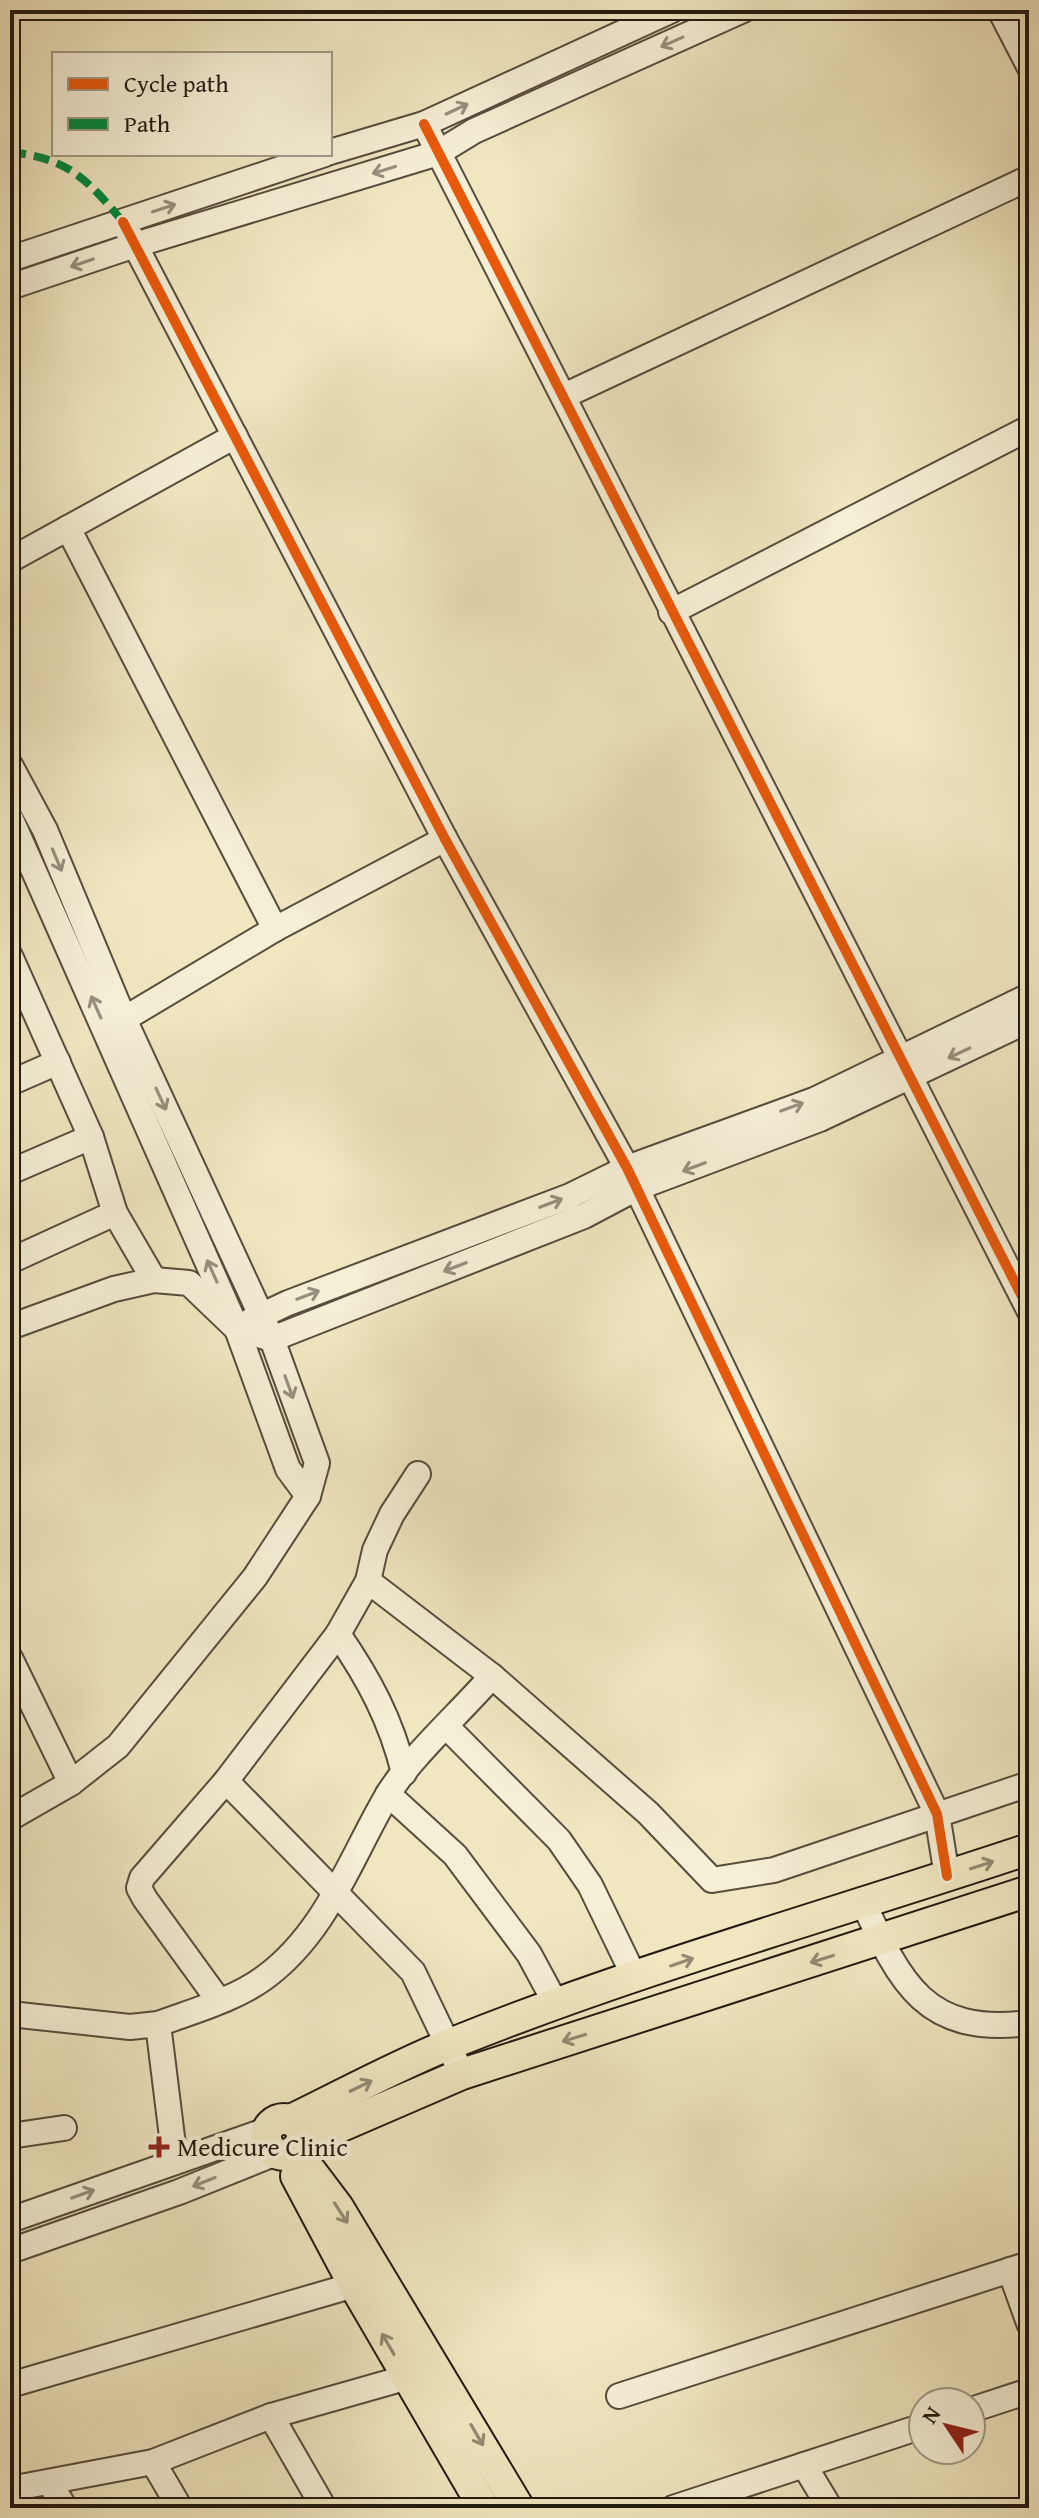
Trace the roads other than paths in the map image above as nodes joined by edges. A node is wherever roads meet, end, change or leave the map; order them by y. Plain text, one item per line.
1 (672, 10) edge
2 (743, 10) edge
3 (1000, 10) edge
4 (1029, 66) edge
5 (424, 124) junction
6 (332, 152) edge
7 (438, 153) junction
8 (319, 156) edge
9 (1029, 178) edge
10 (123, 222) junction
11 (135, 245) junction
12 (10, 259) edge
13 (10, 287) edge
14 (564, 396) junction
15 (1029, 428) edge
16 (235, 436) junction
17 (68, 528) junction
18 (10, 560) edge
19 (671, 612) junction
20 (10, 765) edge
21 (10, 817) edge
22 (26, 839) edge
23 (445, 839) junction
24 (275, 929) junction
25 (10, 956) edge
26 (1029, 996) edge
27 (124, 1019) junction
28 (1029, 1020) edge
29 (58, 1062) junction
30 (906, 1067) junction
31 (10, 1083) edge
32 (91, 1137) junction
33 (10, 1172) edge
34 (632, 1178) junction
35 (115, 1213) junction
36 (10, 1261) edge
37 (154, 1280) junction
38 (1029, 1310) edge
39 (261, 1315) junction
40 (10, 1327) edge
41 (237, 1329) junction
42 (272, 1339) junction
43 (418, 1474) dead end
44 (308, 1496) junction
45 (368, 1581) junction
46 (338, 1634) junction
47 (10, 1658) edge
48 (492, 1676) junction
49 (16, 1685) edge
50 (447, 1727) junction
51 (404, 1773) junction
52 (226, 1781) junction
53 (71, 1783) junction
54 (1029, 1784) edge
55 (388, 1794) junction
56 (937, 1814) junction
57 (10, 1818) edge
58 (1029, 1849) edge
59 (947, 1876) junction
60 (1029, 1891) edge
61 (336, 1896) junction
62 (862, 1900) junction
63 (881, 1941) junction
64 (635, 1978) junction
65 (219, 2001) junction
66 (556, 2004) junction
67 (10, 2014) edge
68 (1029, 2023) edge
69 (158, 2024) junction
70 (450, 2043) junction
71 (462, 2074) junction
72 (64, 2128) dead end
73 (10, 2136) edge
74 (286, 2142) junction
75 (175, 2161) junction
76 (10, 2220) edge
77 (10, 2251) edge
78 (1020, 2267) edge
79 (354, 2285) junction
80 (1029, 2323) edge
81 (408, 2377) junction
82 (10, 2385) edge
83 (1029, 2391) edge
84 (619, 2396) dead end
85 (987, 2405) edge
86 (271, 2416) junction
87 (907, 2431) edge
88 (153, 2462) junction
89 (804, 2465) junction
90 (49, 2482) junction
91 (10, 2489) edge
92 (675, 2507) edge
93 (65, 2508) edge
94 (180, 2508) edge
95 (324, 2508) edge
96 (484, 2508) edge
97 (519, 2508) edge
98 (830, 2508) edge

5 -> 1 street
2 -> 7 street
3 - 4 street
5 - 6 street
5 - 7 street
7 -> 11 street
7 - 14 street
10 -> 8 street
9 - 14 street
10 - 11 street
10 - 12 street
11 -> 13 street
11 - 16 street
14 - 19 street
15 - 19 street
16 - 17 street
16 - 23 street
17 - 18 street
17 - 24 street
19 - 30 street
20 - 22 street
21 - 22 street
22 -> 27 street
41 -> 22 street
23 - 24 street
23 - 34 street
24 - 27 street
25 - 29 street
26 - 30 street
27 -> 39 street
28 -> 30 street
29 - 31 street
29 - 32 street
30 - 34 street
30 - 38 street
32 - 33 street
32 - 35 street
39 -> 34 street
34 -> 42 street
34 - 56 street
35 - 36 street
35 - 37 street
37 - 40 street
37 - 41 street
39 - 41 street
39 - 42 street
41 - 42 street
41 - 44 street
42 -> 44 street
43 - 45 street
44 - 53 street
45 - 46 street
45 - 48 street
46 - 51 street
46 - 52 street
47 - 49 street
48 - 50 street
48 - 56 street
49 - 53 street
50 - 51 street
50 - 64 street
51 - 55 street
52 - 61 street
52 - 65 street
53 - 57 street
54 - 56 street
55 - 61 street
55 - 66 street
56 - 59 street
59 -> 58 main road
59 - 62 main road
60 - 63 main road
61 - 65 street
61 - 70 street
62 - 63 street
64 -> 62 main road
63 - 68 street
63 -> 71 main road
64 - 66 main road
65 - 69 street
66 - 70 main road
67 - 69 street
69 - 75 street
70 - 71 street
74 -> 70 main road
71 - 74 main road
72 - 73 street
74 - 75 street
74 -> 77 street
74 - 79 main road
74 -> 97 main road
76 -> 75 street
78 - 80 street
78 - 84 street
81 -> 79 main road
79 - 82 street
81 - 86 street
81 - 96 main road
83 - 85 street
86 - 88 street
86 - 95 street
87 - 89 street
88 - 90 street
88 - 94 street
89 - 92 street
89 - 98 street
90 - 91 street
90 - 93 street

